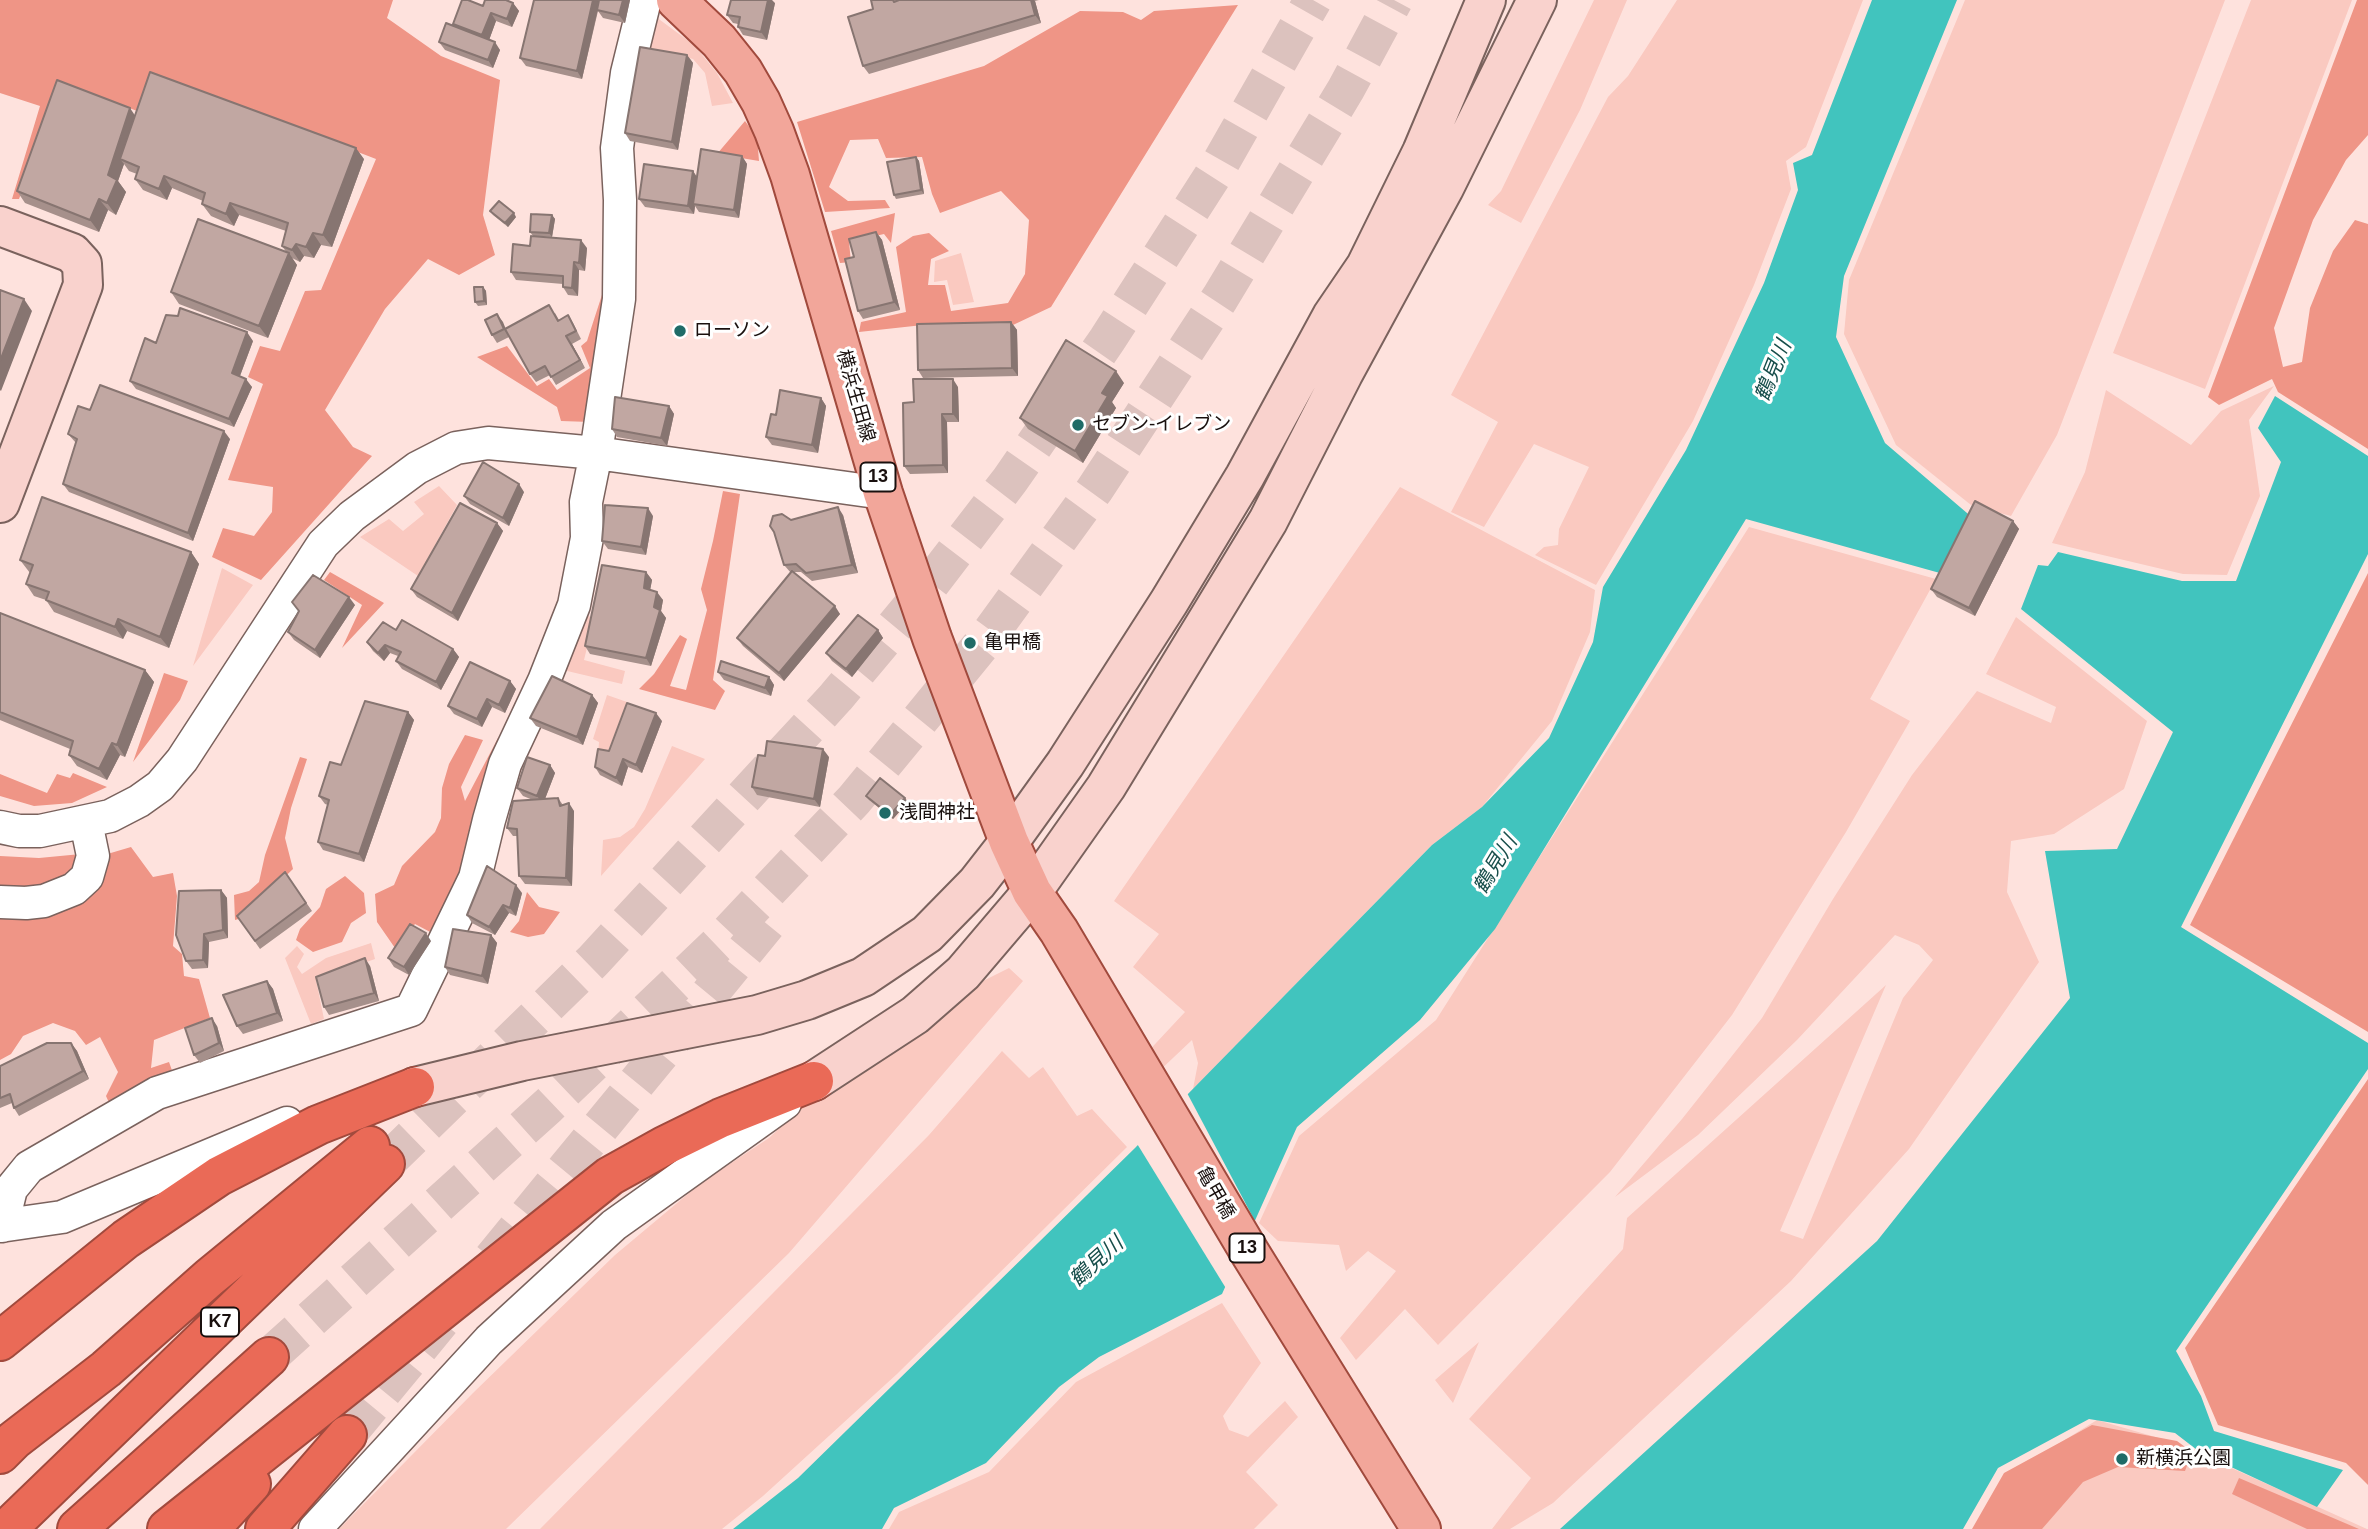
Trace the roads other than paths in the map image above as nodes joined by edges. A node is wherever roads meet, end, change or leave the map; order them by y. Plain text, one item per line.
1 (645, 0) edge
2 (676, 0) edge
3 (1460, 0) edge
4 (1486, 0) edge
5 (1507, 0) edge
6 (1537, 0) edge
7 (0, 226) edge
8 (1332, 316) junction
9 (1343, 374) junction
10 (596, 453) junction
11 (883, 493) junction
12 (0, 503) edge
13 (86, 822) junction
14 (0, 827) edge
15 (1009, 842) junction
16 (1032, 892) junction
17 (0, 902) edge
18 (1077, 963) joint
19 (814, 1081) junction
20 (415, 1087) junction
21 (1, 1226) edge
22 (127, 1239) junction
23 (0, 1341) edge
24 (269, 1357) tunnel mouth
25 (0, 1360) edge
26 (372, 1364) junction
27 (347, 1435) tunnel mouth
28 (0, 1454) edge
29 (7, 1529) edge
30 (77, 1529) edge
31 (167, 1529) edge
32 (210, 1529) edge
33 (265, 1529) edge
34 (316, 1529) edge
35 (1421, 1529) edge

1 - 10 street
2 - 11 main road, 横浜生田線 / 13
3 - 8 street
4 - 8 street
5 - 9 street
6 - 9 street
7 - 12 street
8 - 15 street
9 - 16 street
10 - 11 street
10 - 13 street
10 - 21 street
11 - 15 main road, 横浜生田線 / 13
13 - 14 street
13 - 17 street
15 - 16 main road, 横浜生田線 / 13
15 - 20 street
16 - 18 main road, 横浜生田線 / 13
16 - 19 street
18 - 35 main road, 亀甲橋 / 13
19 - 26 highway
19 - 34 street
20 - 21 street
20 - 22 highway
22 - 23 highway
22 - 25 highway
24 - 30 highway
26 - 31 highway
26 - 32 highway
27 - 33 highway
28 - 29 highway, K7

